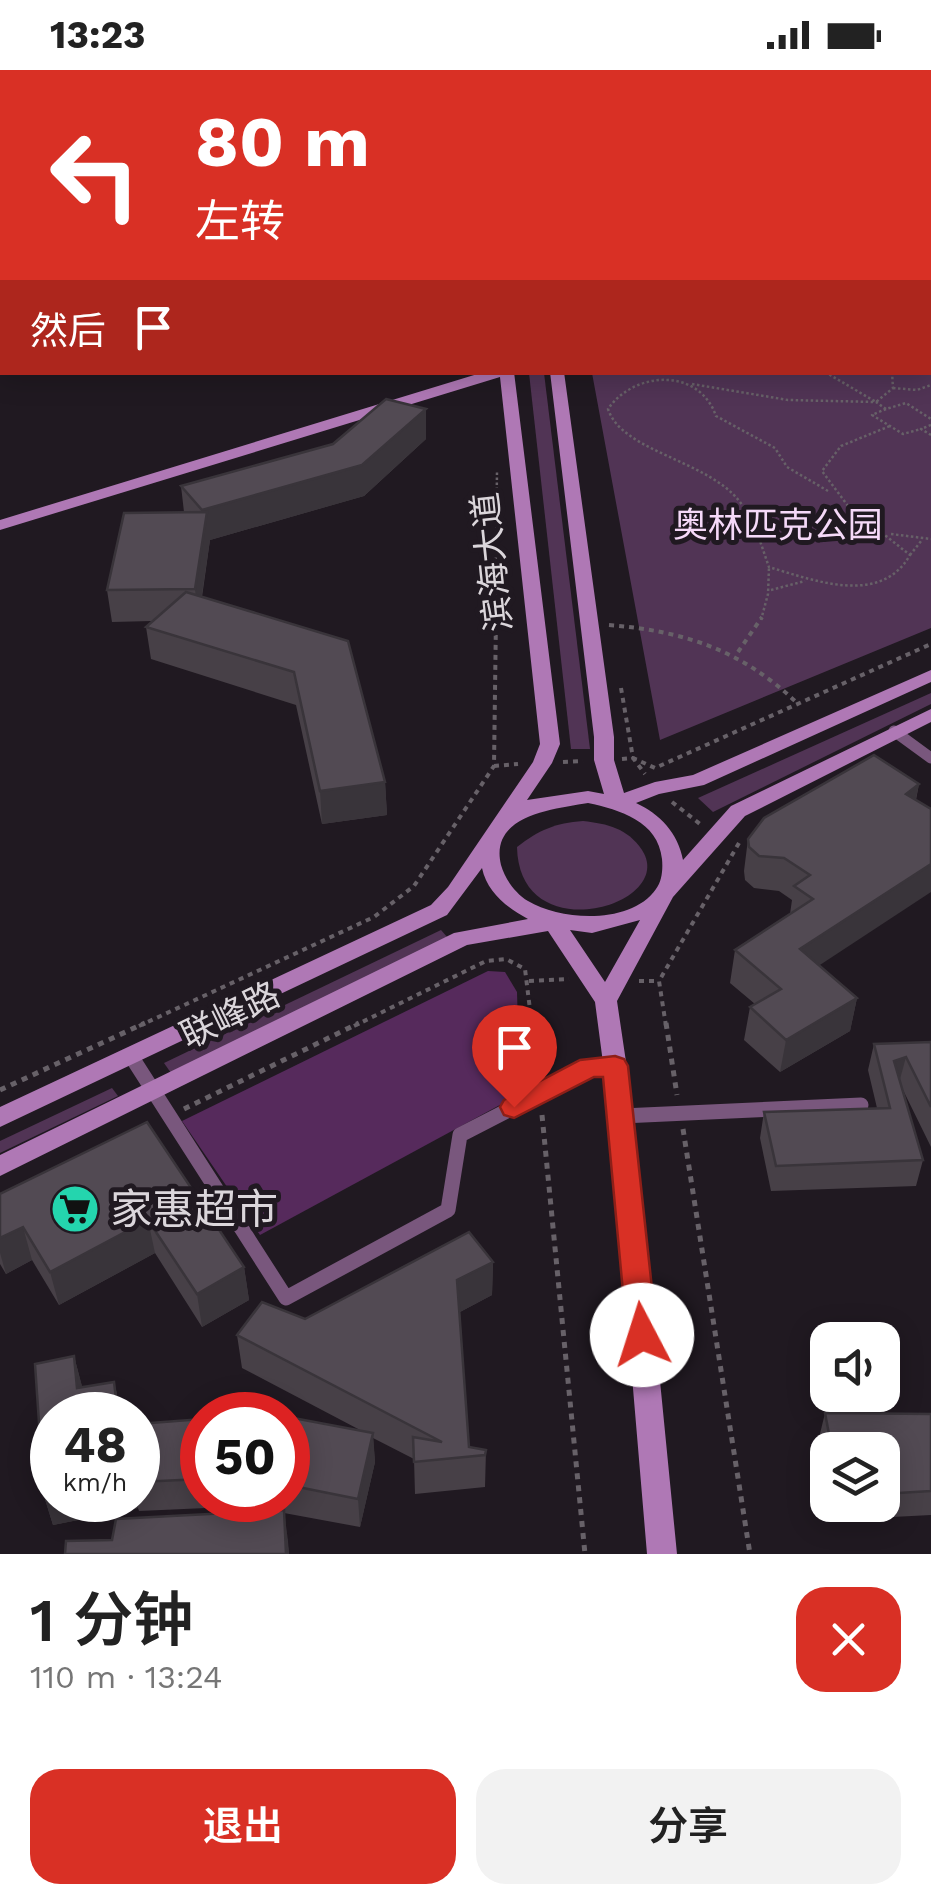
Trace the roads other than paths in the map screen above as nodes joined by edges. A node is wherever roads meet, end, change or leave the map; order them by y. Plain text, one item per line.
1 (494, 375) edge
2 (504, 375) edge
3 (556, 375) edge
4 (0, 524) edge
5 (931, 675) edge
6 (931, 715) edge
7 (894, 731) junction
8 (931, 758) edge
9 (617, 803) junction
10 (492, 836) junction
11 (666, 894) junction
12 (553, 922) junction
13 (606, 1002) junction
14 (132, 1056) junction
15 (615, 1066) junction
16 (153, 1092) junction
17 (861, 1106) edge
18 (622, 1116) junction
19 (0, 1118) edge
20 (0, 1166) edge
21 (662, 1554) edge

1 - 4 main road
2 - 10 main road, 滨海大道
3 - 9 main road
5 - 9 main road
6 - 7 main road
7 - 8 lane
7 - 11 main road
9 - 10 main road
9 - 11 main road
10 - 12 main road
10 - 14 main road, 联峰路
11 - 12 main road
11 - 13 main road
12 - 13 main road
12 - 16 main road, 联峰路
13 - 15 main road
14 - 16 lane
14 - 19 main road, 联峰路
15 - 16 lane
15 - 18 main road
16 - 20 main road, 联峰路
17 - 18 lane
18 - 21 main road

